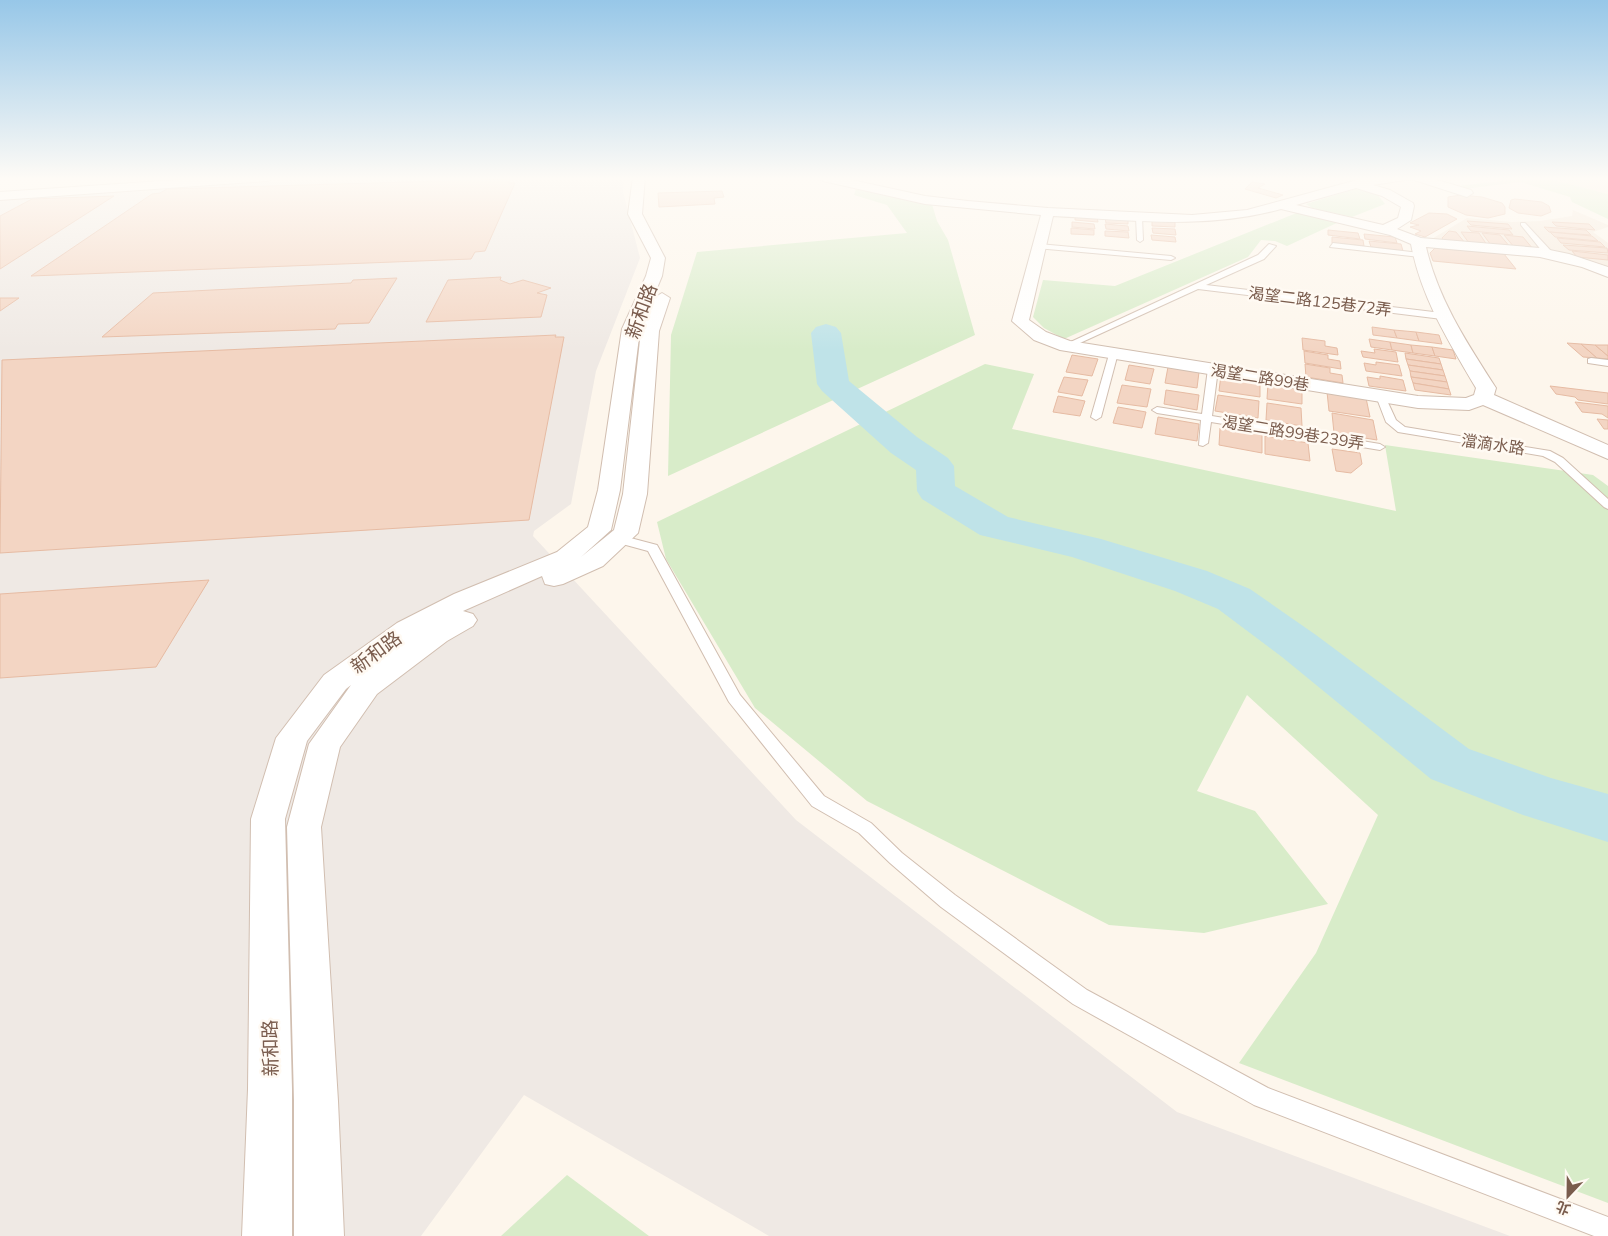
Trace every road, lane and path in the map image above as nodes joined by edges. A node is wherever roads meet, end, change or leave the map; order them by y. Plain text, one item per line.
1 (645, 235) edge
2 (661, 235) edge
3 (1042, 235) edge
4 (1140, 235) edge
5 (1403, 235) edge
6 (1532, 235) edge
7 (1140, 240) dead end
8 (1333, 244) dead end
9 (1039, 246) junction
10 (1272, 246) dead end
11 (1419, 248) junction
12 (1549, 254) junction
13 (1171, 258) dead end
14 (1608, 272) edge
15 (1197, 286) junction
16 (1442, 316) junction
17 (1066, 346) junction
18 (1113, 354) junction
19 (1592, 362) dead end
20 (1608, 362) edge
21 (1213, 369) junction
22 (1381, 396) junction
23 (1483, 398) junction
24 (1157, 410) dead end
25 (1096, 416) dead end
26 (1206, 418) junction
27 (1203, 443) dead end
28 (1380, 447) dead end
29 (1608, 453) edge
30 (1608, 504) edge
31 (619, 539) junction
32 (1608, 1229) edge
33 (267, 1236) edge
34 (319, 1236) edge

1 - 33 street, 新和路
2 - 31 street, 新和路
3 - 9 street, 渴望二路99巷
4 - 7 lane
5 - 11 street
6 - 12 lane
8 - 11 lane
9 - 13 lane
9 - 17 street, 渴望二路99巷
10 - 15 lane
11 - 12 street
11 - 16 street
12 - 14 street
15 - 16 lane, 渴望二路125巷72弄
15 - 17 lane
16 - 23 street
17 - 18 street, 渴望二路99巷
18 - 21 street, 渴望二路99巷
18 - 25 lane
19 - 20 lane
21 - 22 street, 渴望二路99巷
21 - 26 lane, 渴望二路99巷239弄
22 - 23 street, 渴望二路99巷
22 - 30 lane, 澢滴水路
23 - 29 street
24 - 26 lane, 渴望二路99巷239弄
26 - 27 lane, 渴望二路99巷239弄
26 - 28 lane, 渴望二路99巷239弄
31 - 32 lane
31 - 34 street, 新和路

